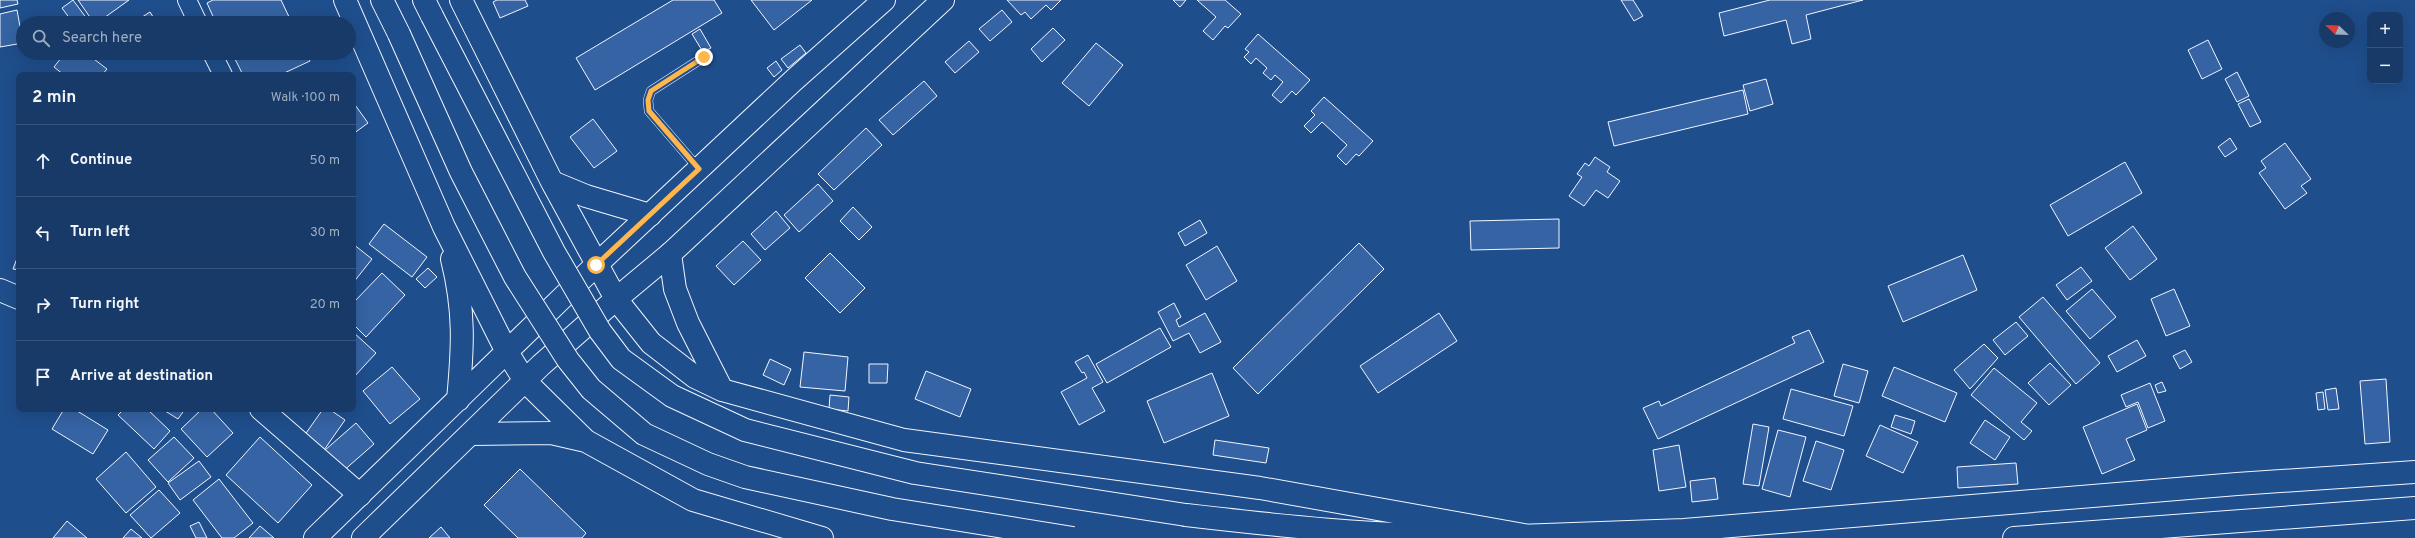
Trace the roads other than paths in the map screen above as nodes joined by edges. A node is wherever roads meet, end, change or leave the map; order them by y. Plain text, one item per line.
1 (187, 0) edge
2 (345, 0) edge
3 (382, 0) edge
4 (461, 0) edge
5 (884, 0) edge
6 (943, 0) edge
7 (428, 8) edge
8 (195, 16) edge
9 (352, 16) edge
10 (356, 25) edge
11 (704, 57) dead end
12 (216, 60) edge
13 (222, 72) edge
14 (699, 169) junction
15 (552, 182) junction
16 (650, 215) junction
17 (444, 227) junction
18 (670, 254) junction
19 (596, 265) junction
20 (0, 290) edge
21 (16, 297) edge
22 (616, 299) junction
23 (507, 352) junction
24 (525, 381) junction
25 (722, 390) junction
26 (458, 400) junction
27 (264, 412) edge
28 (472, 434) junction
29 (586, 442) junction
30 (2415, 472) edge
31 (360, 495) junction
32 (2415, 508) edge
33 (1529, 536) junction
34 (315, 538) edge
35 (363, 538) edge
36 (822, 538) edge
37 (1073, 538) edge
38 (2014, 538) edge

1 - 8 street
2 - 9 main road
3 - 37 main road, bridge
4 - 15 main road
5 - 14 main road
6 - 18 main road
7 - 33 main road, bridge
10 - 17 main road
11 - 14 lane
12 - 13 street
14 - 16 main road
15 - 16 main road
15 - 19 main road
16 - 19 main road
17 - 23 main road
17 - 26 main road
18 - 22 main road
18 - 25 main road
19 - 22 main road
19 - 23 main road
20 - 21 main road
22 - 24 main road
22 - 25 main road
23 - 24 main road
23 - 26 main road
24 - 28 main road
24 - 29 main road
25 - 33 main road
26 - 31 main road
27 - 31 main road
28 - 29 main road
28 - 35 main road
29 - 36 main road
30 - 33 main road
31 - 34 main road
32 - 38 main road

